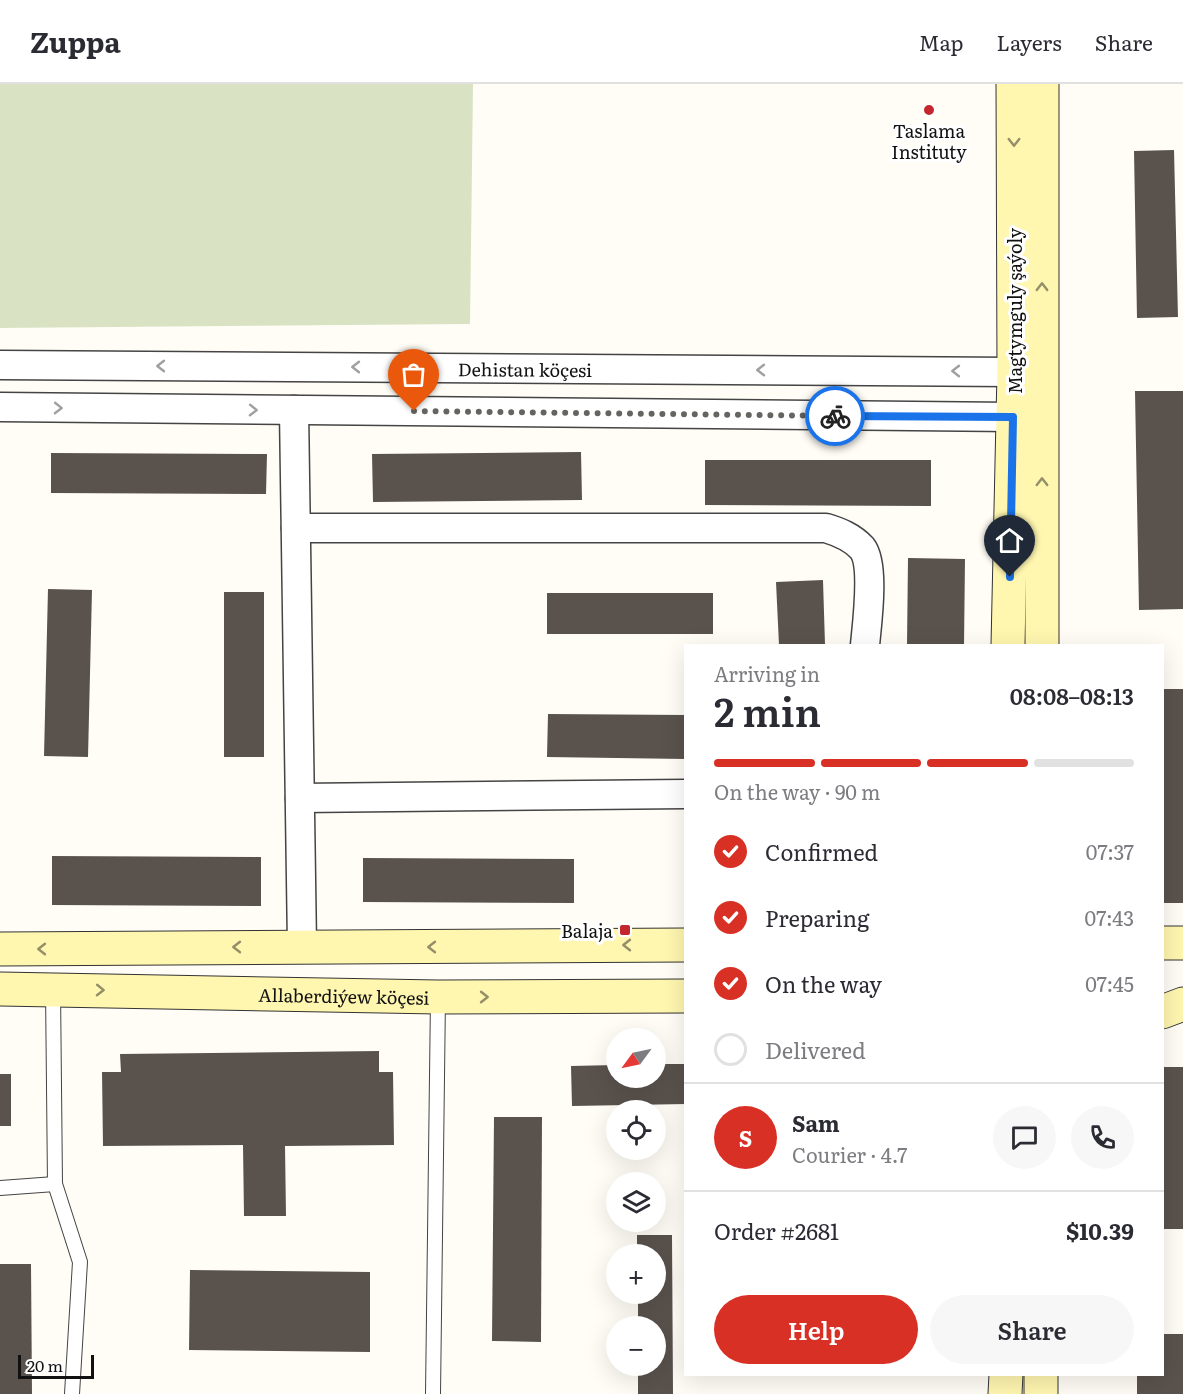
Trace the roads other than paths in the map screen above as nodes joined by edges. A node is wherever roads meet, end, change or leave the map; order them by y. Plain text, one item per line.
1 (1013, 84) edge
2 (1042, 84) edge
3 (0, 365) edge
4 (1014, 372) junction
5 (0, 407) edge
6 (294, 410) junction
7 (1013, 417) junction
8 (296, 528) junction
9 (865, 644) edge
10 (1008, 644) edge
11 (1042, 644) edge
12 (684, 794) edge
13 (300, 798) junction
14 (1164, 943) edge
15 (1183, 943) edge
16 (684, 945) edge
17 (302, 946) junction
18 (0, 949) edge
19 (53, 988) junction
20 (0, 989) edge
21 (1164, 994) edge
22 (1183, 994) edge
23 (684, 996) edge
24 (438, 997) junction
25 (1183, 1004) edge
26 (1164, 1011) edge
27 (55, 1184) junction
28 (0, 1188) edge
29 (1006, 1376) edge
30 (1041, 1376) edge
31 (72, 1394) edge
32 (433, 1394) edge
33 (1005, 1394) edge
34 (1041, 1394) edge

1 -> 4 street, Magtymguly şaýoly
11 -> 2 street, Magtymguly şaýoly
4 -> 3 street, Dehistan köçesi
4 - 7 street, Magtymguly şaýoly
5 -> 6 street
6 - 7 street
6 - 8 street
7 - 10 street, Magtymguly şaýoly
8 - 9 street
8 - 13 street
12 - 13 street
13 - 17 street
14 - 15 street
16 -> 17 street
17 -> 18 street
19 - 20 street, Allaberdiýew köçesi
19 -> 24 street, Allaberdiýew köçesi
19 - 27 lane
21 - 22 street
24 -> 23 street, Allaberdiýew köçesi
24 - 32 lane
25 - 26 street
27 - 28 lane
27 - 31 lane
29 - 33 street
30 - 34 street

